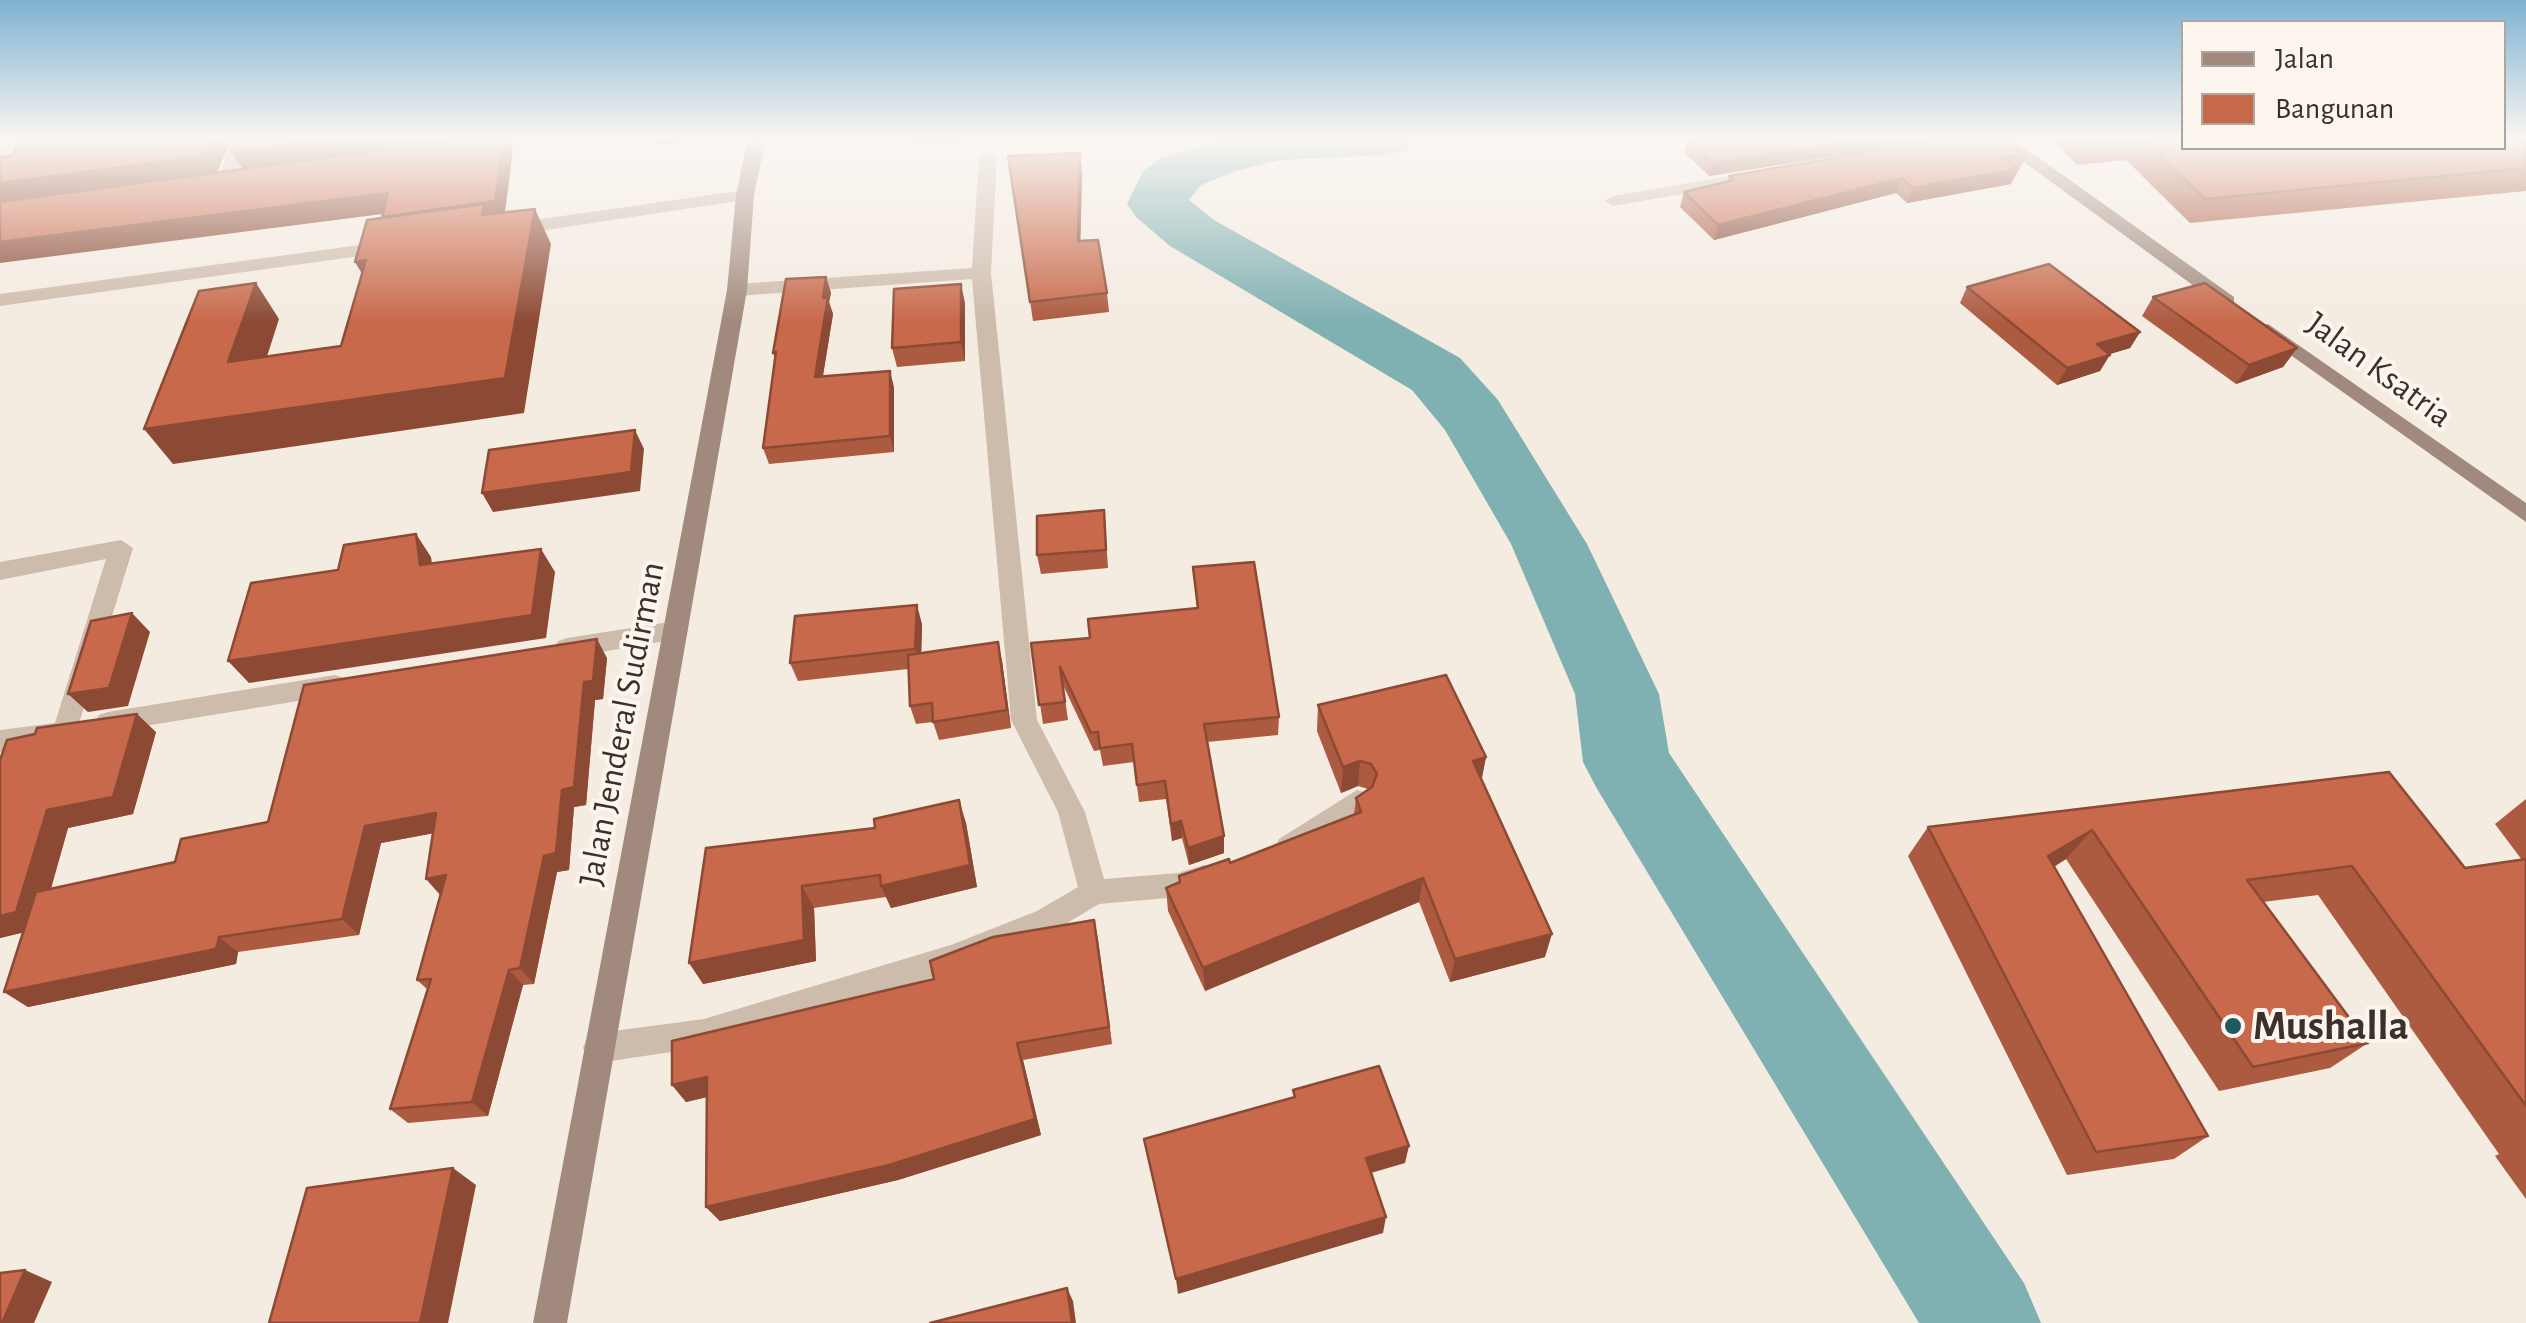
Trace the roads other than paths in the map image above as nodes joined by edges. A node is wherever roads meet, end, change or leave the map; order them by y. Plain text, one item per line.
1 (712, 200) edge
2 (745, 200) edge
3 (985, 200) edge
4 (1625, 200) edge
5 (2086, 200) edge
6 (1612, 202) dead end
7 (498, 231) edge
8 (403, 245) edge
9 (981, 273) junction
10 (738, 290) junction
11 (0, 300) edge
12 (2526, 514) edge
13 (0, 571) edge
14 (676, 630) junction
15 (540, 652) edge
16 (368, 680) edge
17 (66, 728) junction
18 (0, 741) edge
19 (1357, 801) edge
20 (1258, 858) edge
21 (1224, 870) edge
22 (1094, 892) junction
23 (598, 1048) junction
24 (550, 1323) edge

1 - 7 street
2 - 10 street, Jalan Jenderal Sudirman
3 - 9 street
4 - 6 street
5 - 12 street, Jalan Ksatria
8 - 11 street
9 - 10 street
9 - 22 street
10 - 14 street, Jalan Jenderal Sudirman
13 - 17 street
14 - 15 street
14 - 23 street, Jalan Jenderal Sudirman
16 - 17 street
17 - 18 street
19 - 20 street
21 - 22 street
22 - 23 street
23 - 24 street, Jalan Jenderal Sudirman

